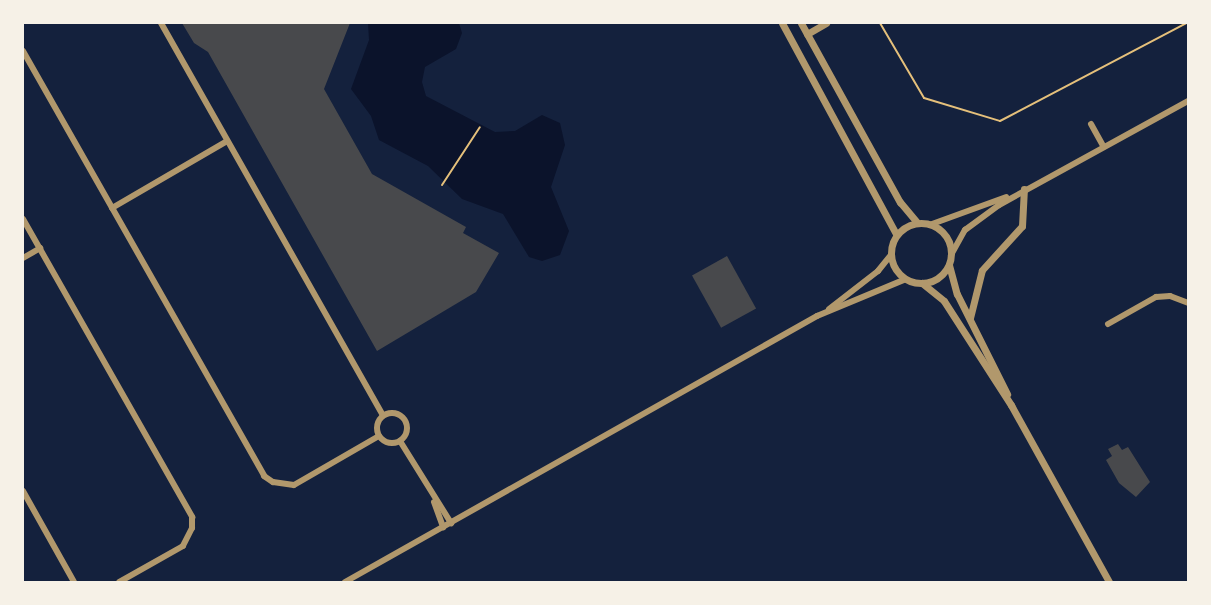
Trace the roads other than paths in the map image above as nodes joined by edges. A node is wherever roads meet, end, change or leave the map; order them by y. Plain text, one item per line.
1 (161, 23) edge
2 (782, 23) edge
3 (800, 23) edge
4 (826, 23) edge
5 (807, 34) junction
6 (23, 51) edge
7 (1188, 101) edge
8 (1091, 124) dead end
9 (227, 141) junction
10 (1104, 147) junction
11 (1024, 190) junction
12 (112, 208) junction
13 (23, 219) edge
14 (917, 222) junction
15 (932, 224) junction
16 (896, 234) junction
17 (40, 248) junction
18 (951, 255) junction
19 (890, 256) junction
20 (23, 258) edge
21 (949, 264) junction
22 (906, 279) junction
23 (922, 283) junction
24 (1188, 303) edge
25 (825, 312) junction
26 (970, 319) junction
27 (1108, 324) dead end
28 (1011, 405) junction
29 (383, 415) junction
30 (379, 436) junction
31 (400, 442) junction
32 (23, 491) edge
33 (433, 500) junction
34 (451, 523) junction
35 (443, 527) junction
36 (75, 582) edge
37 (119, 582) edge
38 (345, 582) edge
39 (1109, 582) edge

1 - 9 street
2 - 16 street
3 - 5 street
4 - 5 street
5 - 14 street
6 - 12 street
7 - 10 street
8 - 10 street
9 - 12 street
9 - 29 street
10 - 11 street
11 - 15 street
11 - 18 street
11 - 26 street
12 - 30 street
13 - 17 street
14 - 15 street
14 - 16 street
15 - 18 street
16 - 19 street
17 - 20 street
17 - 37 street
18 - 21 street
19 - 22 street
19 - 25 street
21 - 23 street
21 - 26 street
22 - 23 street
22 - 25 street
23 - 28 street
24 - 27 street
25 - 34 street
26 - 28 street
28 - 39 street
29 - 30 street
29 - 31 street
30 - 31 street
31 - 33 street
32 - 36 street
33 - 34 street
33 - 35 street
34 - 35 street
35 - 38 street

